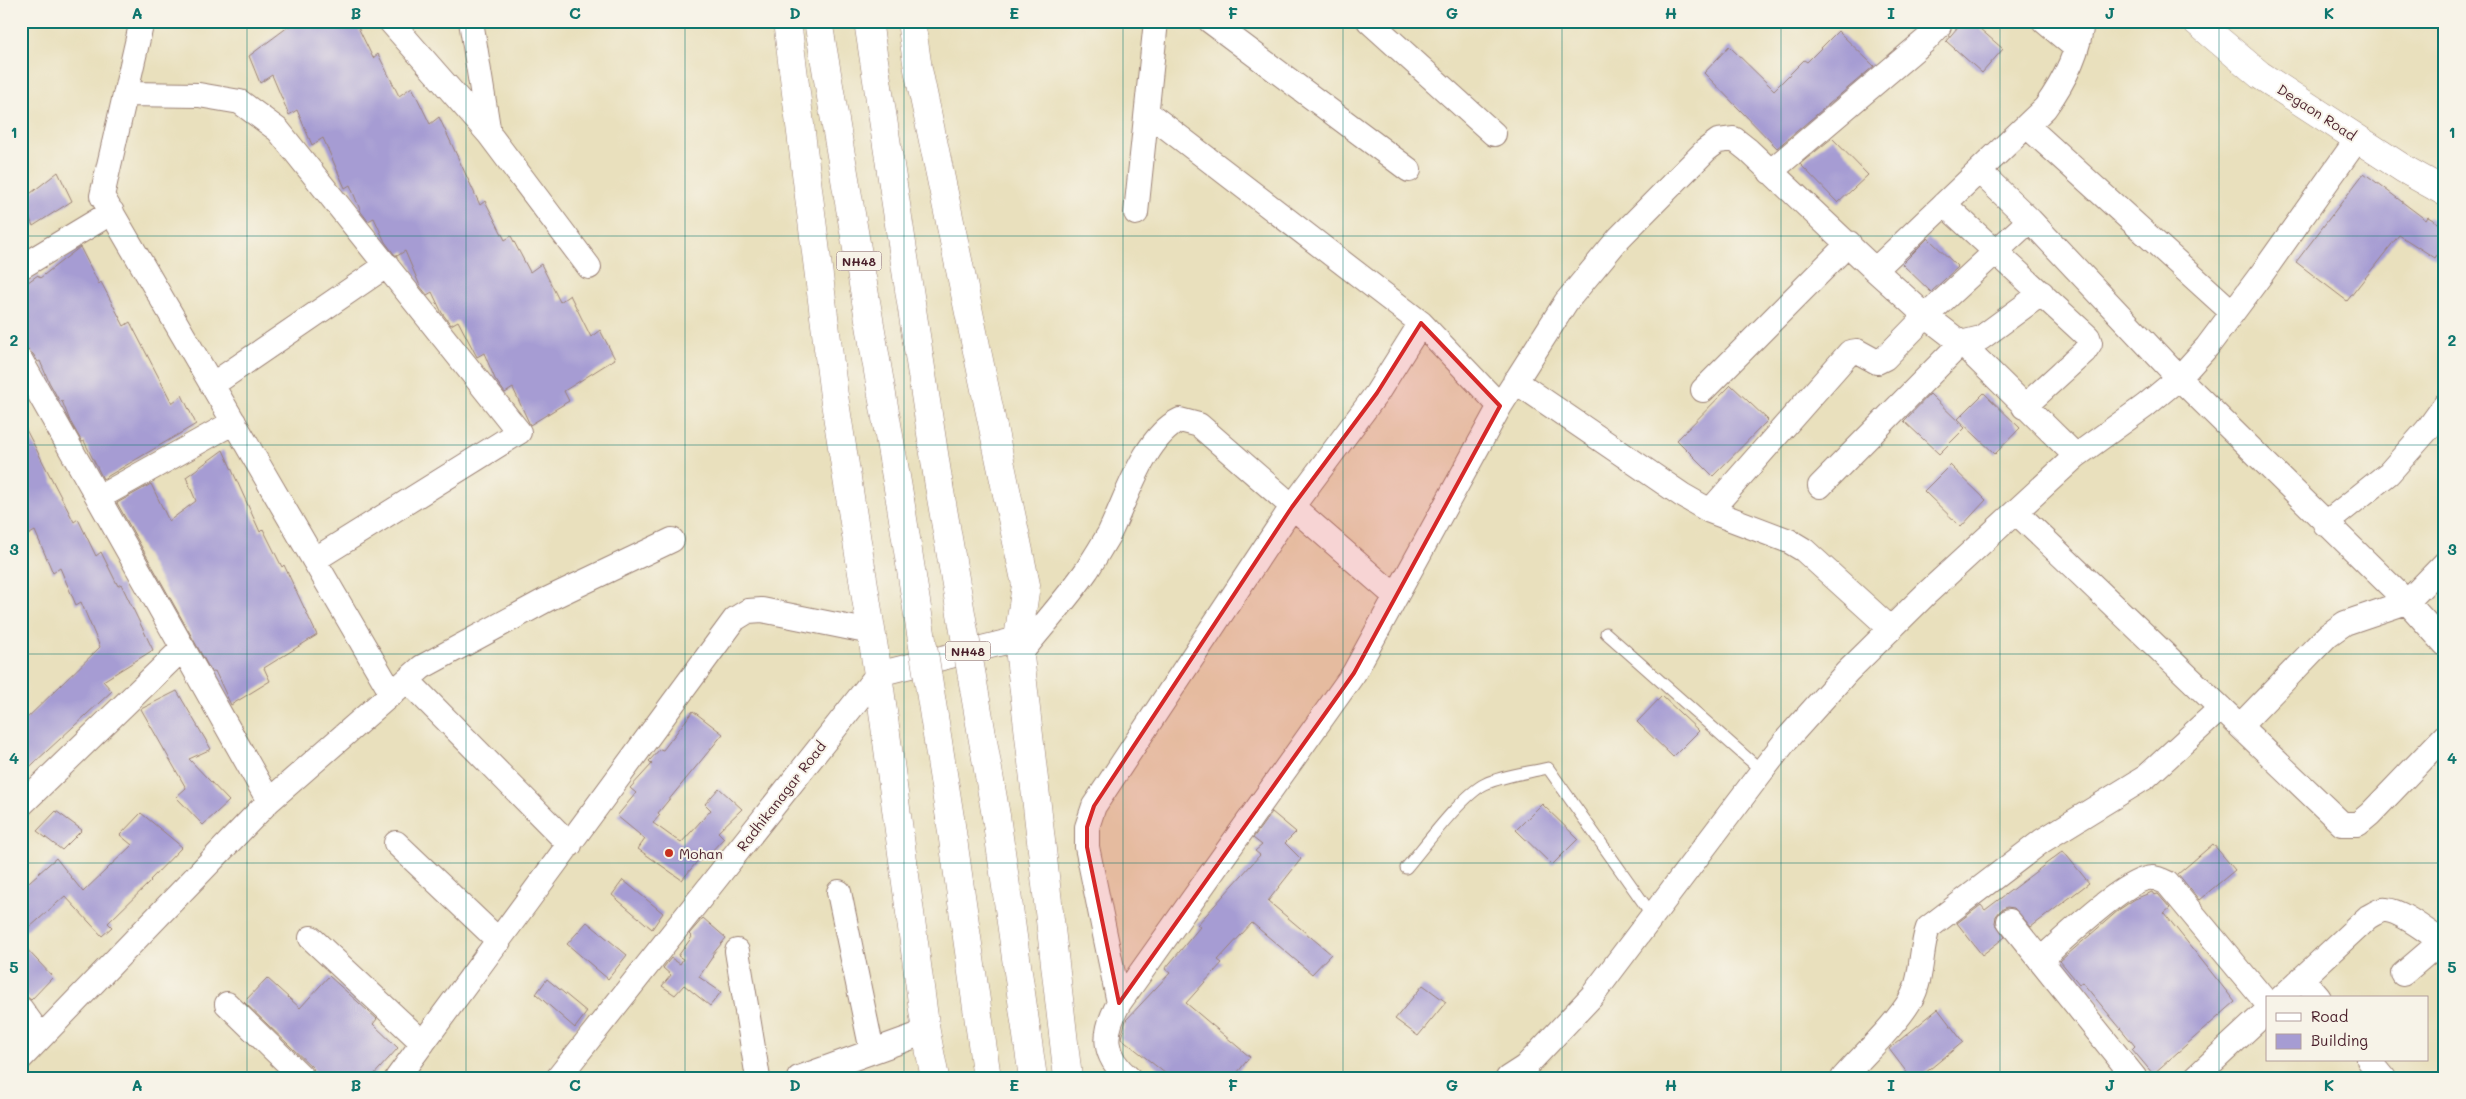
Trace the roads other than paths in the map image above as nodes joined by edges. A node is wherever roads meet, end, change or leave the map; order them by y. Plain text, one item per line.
1 (142, 21) edge
2 (390, 21) edge
3 (471, 21) edge
4 (787, 21) edge
5 (818, 21) edge
6 (868, 21) edge
7 (911, 21) edge
8 (1156, 21) edge
9 (1210, 21) edge
10 (1369, 21) edge
11 (1940, 21) edge
12 (2044, 21) edge
13 (2082, 21) edge
14 (2196, 21) edge
15 (2076, 48) junction
16 (127, 94) junction
17 (1148, 113) junction
18 (2027, 126) junction
19 (489, 134) junction
20 (1494, 134) dead end
21 (2358, 138) junction
22 (1409, 170) dead end
23 (1979, 171) junction
24 (1770, 172) junction
25 (2445, 192) edge
26 (1944, 204) junction
27 (112, 212) junction
28 (1136, 213) dead end
29 (2030, 220) junction
30 (1849, 243) junction
31 (1996, 251) junction
32 (387, 265) junction
33 (21, 267) edge
34 (590, 267) dead end
35 (1875, 270) junction
36 (2042, 293) junction
37 (2232, 312) junction
38 (1926, 316) junction
39 (1422, 323) junction
40 (1962, 344) junction
41 (21, 361) edge
42 (2179, 378) junction
43 (1515, 381) junction
44 (212, 385) junction
45 (1703, 390) dead end
46 (2445, 405) edge
47 (1500, 406) junction
48 (2024, 407) junction
49 (234, 422) junction
50 (2076, 456) junction
51 (1820, 486) dead end
52 (98, 498) junction
53 (1292, 506) junction
54 (1710, 511) junction
55 (2016, 512) junction
56 (2325, 524) junction
57 (672, 540) dead end
58 (314, 560) junction
59 (2445, 564) edge
60 (1395, 596) junction
61 (2407, 602) junction
62 (1891, 629) junction
63 (871, 632) junction
64 (1606, 634) dead end
65 (2445, 644) edge
66 (1019, 646) junction
67 (183, 648) junction
68 (878, 674) junction
69 (400, 687) junction
70 (2221, 708) junction
71 (2240, 726) junction
72 (2445, 736) edge
73 (1762, 770) junction
74 (269, 801) junction
75 (21, 805) edge
76 (396, 843) dead end
77 (570, 844) junction
78 (1406, 868) dead end
79 (839, 892) dead end
80 (1652, 916) junction
81 (2009, 922) dead end
82 (311, 938) dead end
83 (2443, 939) edge
84 (498, 941) junction
85 (737, 951) dead end
86 (2040, 960) junction
87 (2404, 974) dead end
88 (2302, 978) junction
89 (2283, 996) edge
90 (2317, 996) edge
91 (2266, 1002) edge
92 (1119, 1003) junction
93 (227, 1004) dead end
94 (21, 1009) edge
95 (2266, 1011) edge
96 (926, 1032) junction
97 (41, 1037) junction
98 (423, 1043) junction
99 (872, 1051) junction
100 (21, 1058) edge
101 (2372, 1062) edge
102 (303, 1078) edge
103 (397, 1078) edge
104 (558, 1078) edge
105 (758, 1078) edge
106 (799, 1078) edge
107 (935, 1078) edge
108 (987, 1078) edge
109 (1033, 1078) edge
110 (1068, 1078) edge
111 (1129, 1078) edge
112 (1508, 1078) edge
113 (1844, 1078) edge
114 (2135, 1078) edge
115 (2195, 1078) edge
116 (2384, 1078) edge

1 - 16 street
2 - 19 street
3 - 19 street
4 - 63 main road
5 - 108 main road, NH48, bridge
6 - 109 main road, NH48, bridge
7 - 66 main road
8 - 17 street
9 - 22 street
10 - 20 street
11 - 24 street
12 - 15 street
13 - 15 street
14 - 21 main road, Degaon Road
15 - 18 street
16 - 27 street
16 - 32 street
17 - 28 street
17 - 39 street
18 - 23 street
18 - 37 street
19 - 34 street
21 - 25 main road, Degaon Road
21 - 37 street
23 - 26 street
23 - 29 street
24 - 30 street
24 - 43 street
26 - 31 street
26 - 35 street
27 - 33 street
27 - 44 street
29 - 31 street
29 - 42 street
30 - 35 street
30 - 45 street
31 - 36 street
31 - 38 street
32 - 44 street
32 - 58 street
35 - 38 street
36 - 40 street
36 - 48 street
37 - 42 street
38 - 40 street
38 - 54 street
39 - 47 street
39 - 53 street
40 - 48 street
40 - 51 street
41 - 52 street
42 - 50 street
42 - 56 street
43 - 47 street
43 - 54 street
44 - 49 street
46 - 56 street
47 - 60 street
48 - 50 street
49 - 52 street
49 - 58 street
50 - 55 street
52 - 67 street
53 - 60 street
53 - 66 street
53 - 92 street
54 - 62 street
55 - 62 street
55 - 70 street
56 - 61 street
57 - 69 street
58 - 69 street
59 - 61 street
60 - 92 street
61 - 65 street
61 - 71 street
62 - 73 street
63 - 68 main road
63 - 77 street
64 - 73 lane
66 - 68 street
66 - 110 main road
67 - 74 street
67 - 75 street
68 - 96 main road
68 - 104 street, Radhikanagar Road
69 - 74 street
69 - 77 street
70 - 71 street
70 - 113 street
71 - 72 street
73 - 80 street
74 - 97 street
76 - 84 street
77 - 84 street
78 - 80 lane
79 - 99 street
80 - 112 street
81 - 86 street
82 - 98 street
83 - 87 street
83 - 88 street
84 - 98 street
85 - 105 street
86 - 91 street
86 - 114 street
88 - 89 street
88 - 90 street
92 - 111 street
93 - 102 street
94 - 97 street
95 - 115 street
96 - 99 street
96 - 107 main road
97 - 100 street
98 - 103 street
99 - 106 street
101 - 116 street

